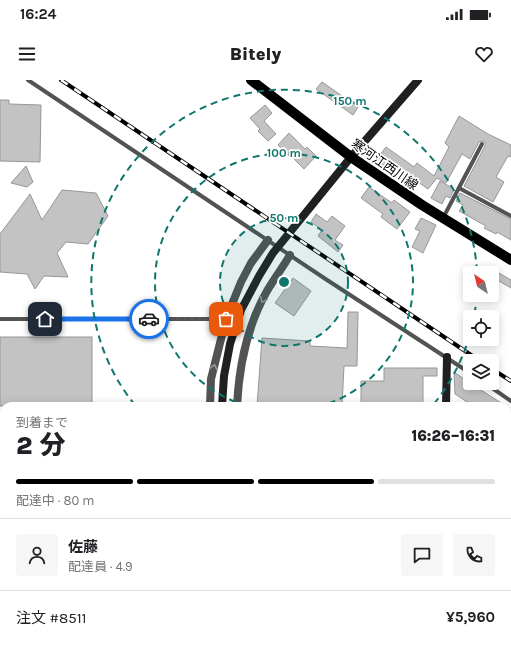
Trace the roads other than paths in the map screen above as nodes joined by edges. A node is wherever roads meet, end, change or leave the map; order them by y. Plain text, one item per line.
1 (28, 80) edge
2 (251, 80) edge
3 (418, 80) edge
4 (482, 144) dead end
5 (351, 157) junction
6 (459, 188) junction
7 (511, 216) edge
8 (443, 218) junction
9 (268, 240) junction
10 (290, 255) junction
11 (511, 260) edge
12 (0, 319) edge
13 (226, 319) junction
14 (447, 357) junction
15 (463, 368) edge
16 (495, 390) edge
17 (511, 401) edge
18 (210, 402) edge
19 (222, 402) edge
20 (237, 402) edge
21 (446, 402) edge

1 - 9 lane
2 - 5 main road, 寒河江西川線
3 - 5 street
4 - 6 lane
5 - 8 main road, 寒河江西川線
5 - 19 street
6 - 7 lane
6 - 8 lane
8 - 11 main road, 寒河江西川線
9 - 10 lane
9 - 13 street
10 - 14 lane
10 -> 20 street
12 - 13 lane
18 -> 13 street
14 - 15 lane
14 - 21 street
16 - 17 lane

